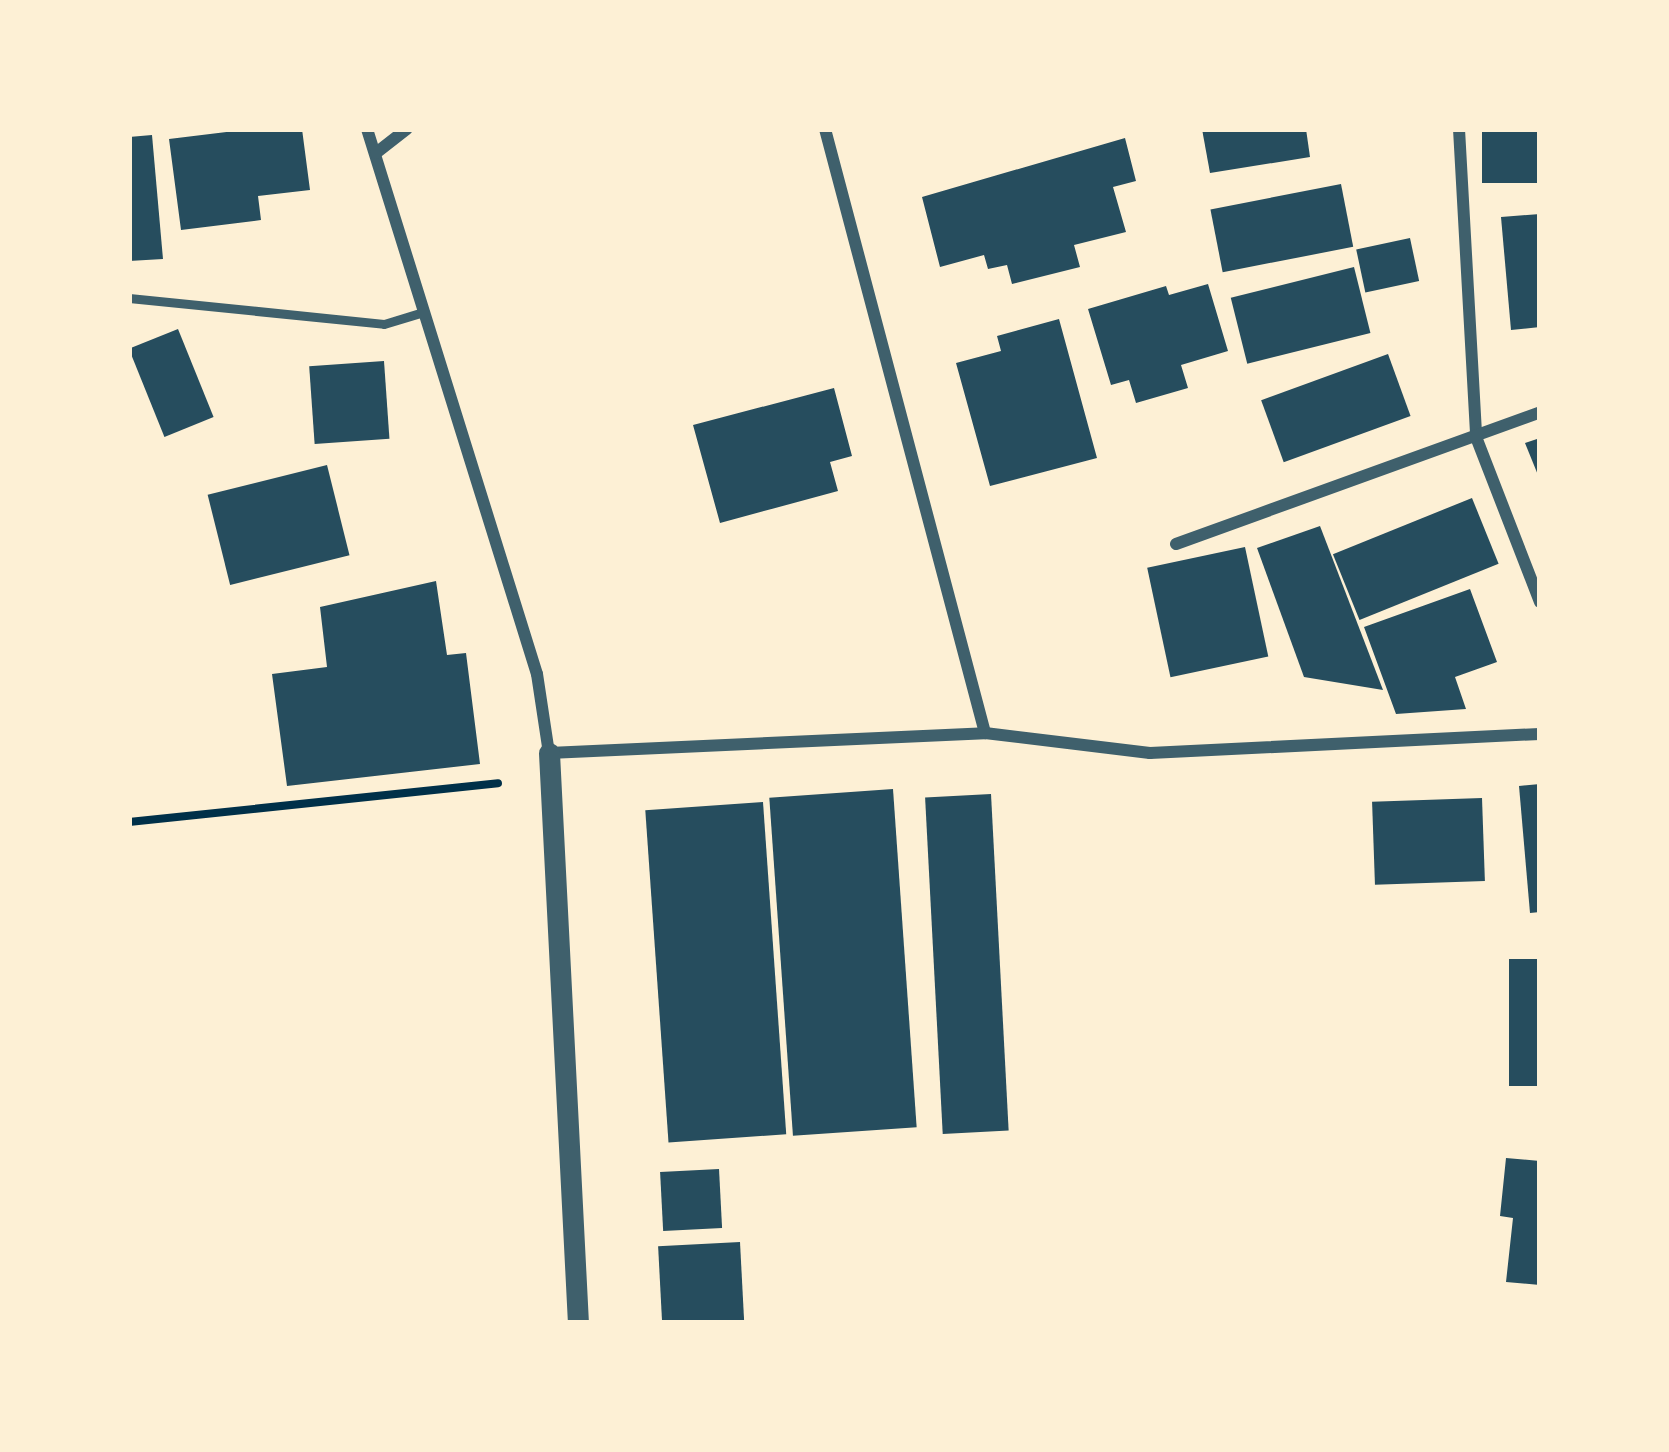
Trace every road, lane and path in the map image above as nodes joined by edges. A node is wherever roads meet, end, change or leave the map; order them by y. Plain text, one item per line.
1 (367, 129) edge
2 (406, 129) edge
3 (826, 129) edge
4 (1459, 129) edge
5 (376, 152) junction
6 (129, 298) edge
7 (421, 314) junction
8 (1540, 412) edge
9 (1476, 437) junction
10 (1176, 544) dead end
11 (1540, 602) edge
12 (985, 733) junction
13 (1540, 734) edge
14 (549, 753) junction
15 (551, 779) junction
16 (129, 821) edge
17 (578, 1323) edge

1 - 5 street
2 - 5 street
3 - 12 street
4 - 9 street
5 - 7 street
6 - 7 lane
7 - 14 street
8 - 9 street
9 - 10 street
9 - 11 street
12 - 13 street
12 - 14 street
14 - 15 street
15 - 16 path
15 - 17 street

